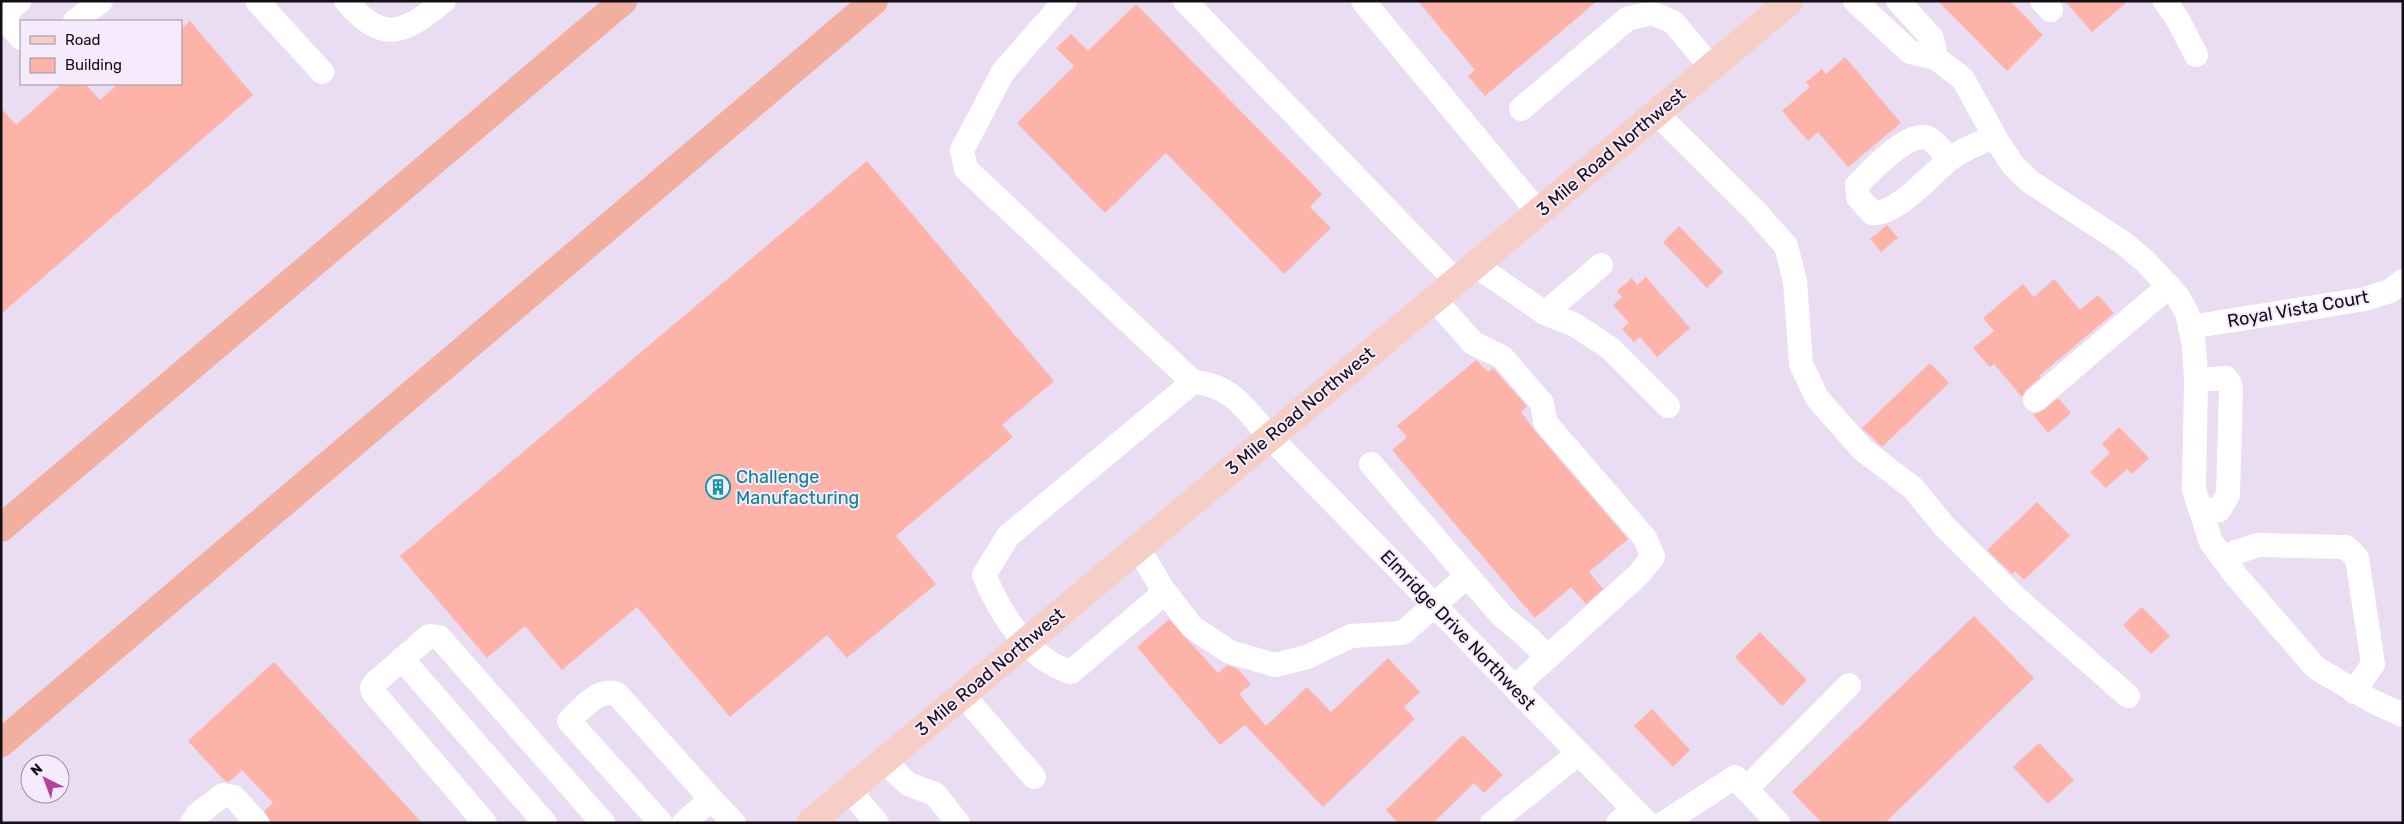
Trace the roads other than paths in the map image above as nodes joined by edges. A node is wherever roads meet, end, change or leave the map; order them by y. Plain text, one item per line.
1 (101, 1) edge
2 (257, 1) edge
3 (444, 1) edge
4 (623, 1) edge
5 (874, 1) edge
6 (1065, 1) edge
7 (1185, 1) edge
8 (1363, 1) edge
9 (1790, 1) edge
10 (1856, 1) edge
11 (1898, 1) edge
12 (2165, 1) edge
13 (348, 2) edge
14 (8, 11) edge
15 (76, 20) edge
16 (20, 36) edge
17 (2196, 55) dead end
18 (1936, 58) junction
19 (1711, 67) junction
20 (322, 72) dead end
21 (1521, 109) dead end
22 (1656, 113) junction
23 (1994, 136) junction
24 (1950, 158) junction
25 (1538, 212) junction
26 (1601, 265) dead end
27 (1466, 273) junction
28 (2169, 286) junction
29 (2399, 293) edge
30 (1434, 299) junction
31 (1545, 313) junction
32 (2190, 327) junction
33 (2196, 380) junction
34 (1193, 382) junction
35 (2034, 400) dead end
36 (1668, 406) dead end
37 (1270, 437) junction
38 (1371, 464) dead end
39 (2200, 509) junction
40 (1, 528) edge
41 (1138, 548) junction
42 (2222, 557) junction
43 (1467, 576) junction
44 (1162, 588) junction
45 (1434, 604) junction
46 (1025, 642) junction
47 (1548, 657) junction
48 (402, 659) junction
49 (1848, 686) dead end
50 (1515, 687) junction
51 (2354, 692) junction
52 (963, 695) junction
53 (2128, 696) dead end
54 (2403, 715) edge
55 (1, 743) edge
56 (1579, 753) junction
57 (884, 761) junction
58 (1034, 776) dead end
59 (1746, 789) junction
60 (850, 790) junction
61 (711, 799) junction
62 (1633, 818) edge
63 (192, 823) edge
64 (257, 823) edge
65 (485, 823) edge
66 (545, 823) edge
67 (603, 823) edge
68 (661, 823) edge
69 (684, 823) edge
70 (734, 823) edge
71 (810, 823) edge
72 (877, 823) edge
73 (958, 823) edge
74 (1492, 823) edge
75 (1664, 823) edge
76 (1778, 823) edge

1 - 15 street
2 - 20 street
3 - 13 street
4 - 40 highway
5 - 55 highway
6 - 34 street
7 - 27 street
8 - 25 street
9 - 19 main road, 3 Mile Road Northwest
10 - 18 street
11 - 18 street
12 - 17 street
14 - 16 street
18 - 23 street
19 - 21 street
19 - 22 main road, 3 Mile Road Northwest
22 - 25 main road, 3 Mile Road Northwest
22 - 53 street
23 - 24 street
23 - 28 street
24 - 24 street
25 - 27 main road, 3 Mile Road Northwest
26 - 31 street
27 - 30 main road, 3 Mile Road Northwest
27 - 31 street
28 - 32 street
28 - 35 street
29 - 32 street, Royal Vista Court
30 - 37 main road, 3 Mile Road Northwest
30 - 47 street
31 - 36 street
32 - 33 street
33 - 39 street
33 - 39 street
34 - 37 street, Elmridge Drive Northwest
34 - 46 street
37 - 41 main road, 3 Mile Road Northwest
37 - 45 street, Elmridge Drive Northwest
38 - 43 street
39 - 42 street
41 - 44 street
41 - 46 main road, 3 Mile Road Northwest
42 - 51 street
42 - 51 street
43 - 45 street
43 - 47 street
44 - 45 street
44 - 46 street
45 - 50 street, Elmridge Drive Northwest
46 - 52 main road, 3 Mile Road Northwest
47 - 50 street
48 - 65 street
48 - 66 street
48 - 67 street
49 - 59 street
50 - 56 street, Elmridge Drive Northwest
51 - 54 street
52 - 57 main road, 3 Mile Road Northwest
52 - 58 street
56 - 62 street, Elmridge Drive Northwest
56 - 74 street
57 - 60 main road, 3 Mile Road Northwest
57 - 73 street
59 - 75 street
59 - 76 street
60 - 71 main road, 3 Mile Road Northwest
60 - 72 street
61 - 68 street
61 - 69 street
61 - 70 street
63 - 64 street

